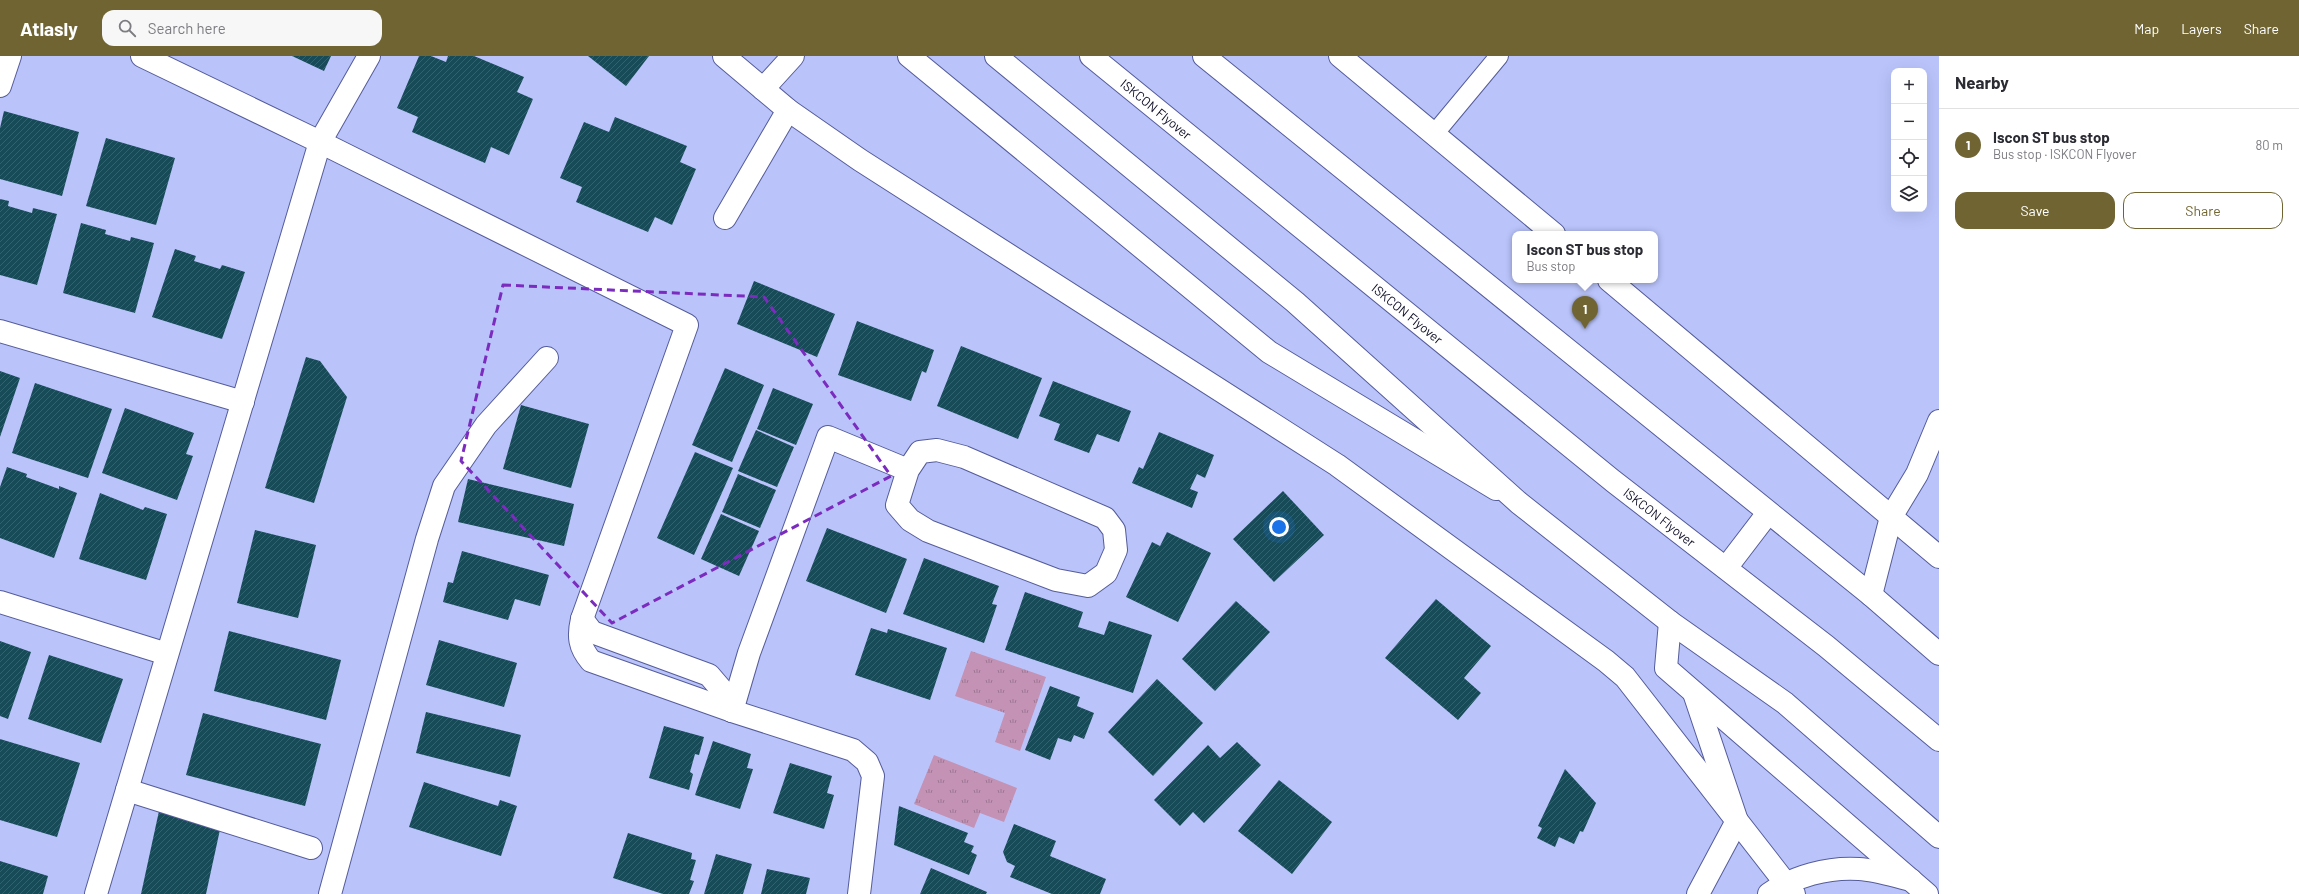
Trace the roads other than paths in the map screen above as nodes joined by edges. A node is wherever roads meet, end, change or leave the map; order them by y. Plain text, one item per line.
1 (10, 56) edge
2 (142, 56) edge
3 (369, 56) edge
4 (724, 56) edge
5 (793, 56) edge
6 (909, 56) edge
7 (996, 56) edge
8 (1091, 56) edge
9 (1204, 56) edge
10 (1340, 56) edge
11 (1499, 56) edge
12 (0, 86) edge
13 (763, 89) junction
14 (788, 110) junction
15 (1435, 134) junction
16 (320, 142) junction
17 (725, 218) dead end
18 (1550, 231) edge
19 (1613, 283) edge
20 (0, 331) edge
21 (547, 358) dead end
22 (243, 402) junction
23 (1939, 422) edge
24 (908, 470) junction
25 (1519, 503) junction
26 (1768, 513) junction
27 (1891, 517) junction
28 (1939, 557) edge
29 (1726, 568) junction
30 (1871, 595) junction
31 (0, 602) edge
32 (1670, 622) junction
33 (167, 654) junction
34 (1939, 654) edge
35 (1694, 693) junction
36 (732, 711) junction
37 (1939, 740) edge
38 (127, 790) junction
39 (1737, 821) junction
40 (1939, 837) edge
41 (311, 848) dead end
42 (1911, 880) junction
43 (1783, 890) edge
44 (96, 894) edge
45 (330, 894) edge
46 (859, 894) edge
47 (1698, 894) edge
48 (1927, 894) edge

1 - 12 main road
2 - 16 main road
3 - 16 main road
4 - 13 main road
5 - 13 main road
6 - 25 main road
7 - 25 main road
8 - 29 main road, ISKCON Flyover
9 - 26 main road
10 - 15 main road
11 - 15 lane
13 - 14 main road
14 - 17 main road
14 - 39 main road
15 - 18 main road
16 - 22 main road
16 - 36 main road
19 - 27 main road
20 - 22 main road
21 - 45 main road
22 - 33 main road
23 - 27 main road
24 - 24 main road
24 - 36 main road
25 - 32 main road
26 - 29 main road
26 - 30 main road
27 - 28 main road
27 - 30 main road
29 - 37 main road, ISKCON Flyover
30 - 34 main road
31 - 33 main road
32 - 35 main road
32 - 40 main road
33 - 38 main road
35 - 39 main road
35 - 42 main road
36 - 46 main road
38 - 41 main road
38 - 44 main road
39 - 43 main road
39 - 47 main road
42 - 43 main road
42 - 48 main road

